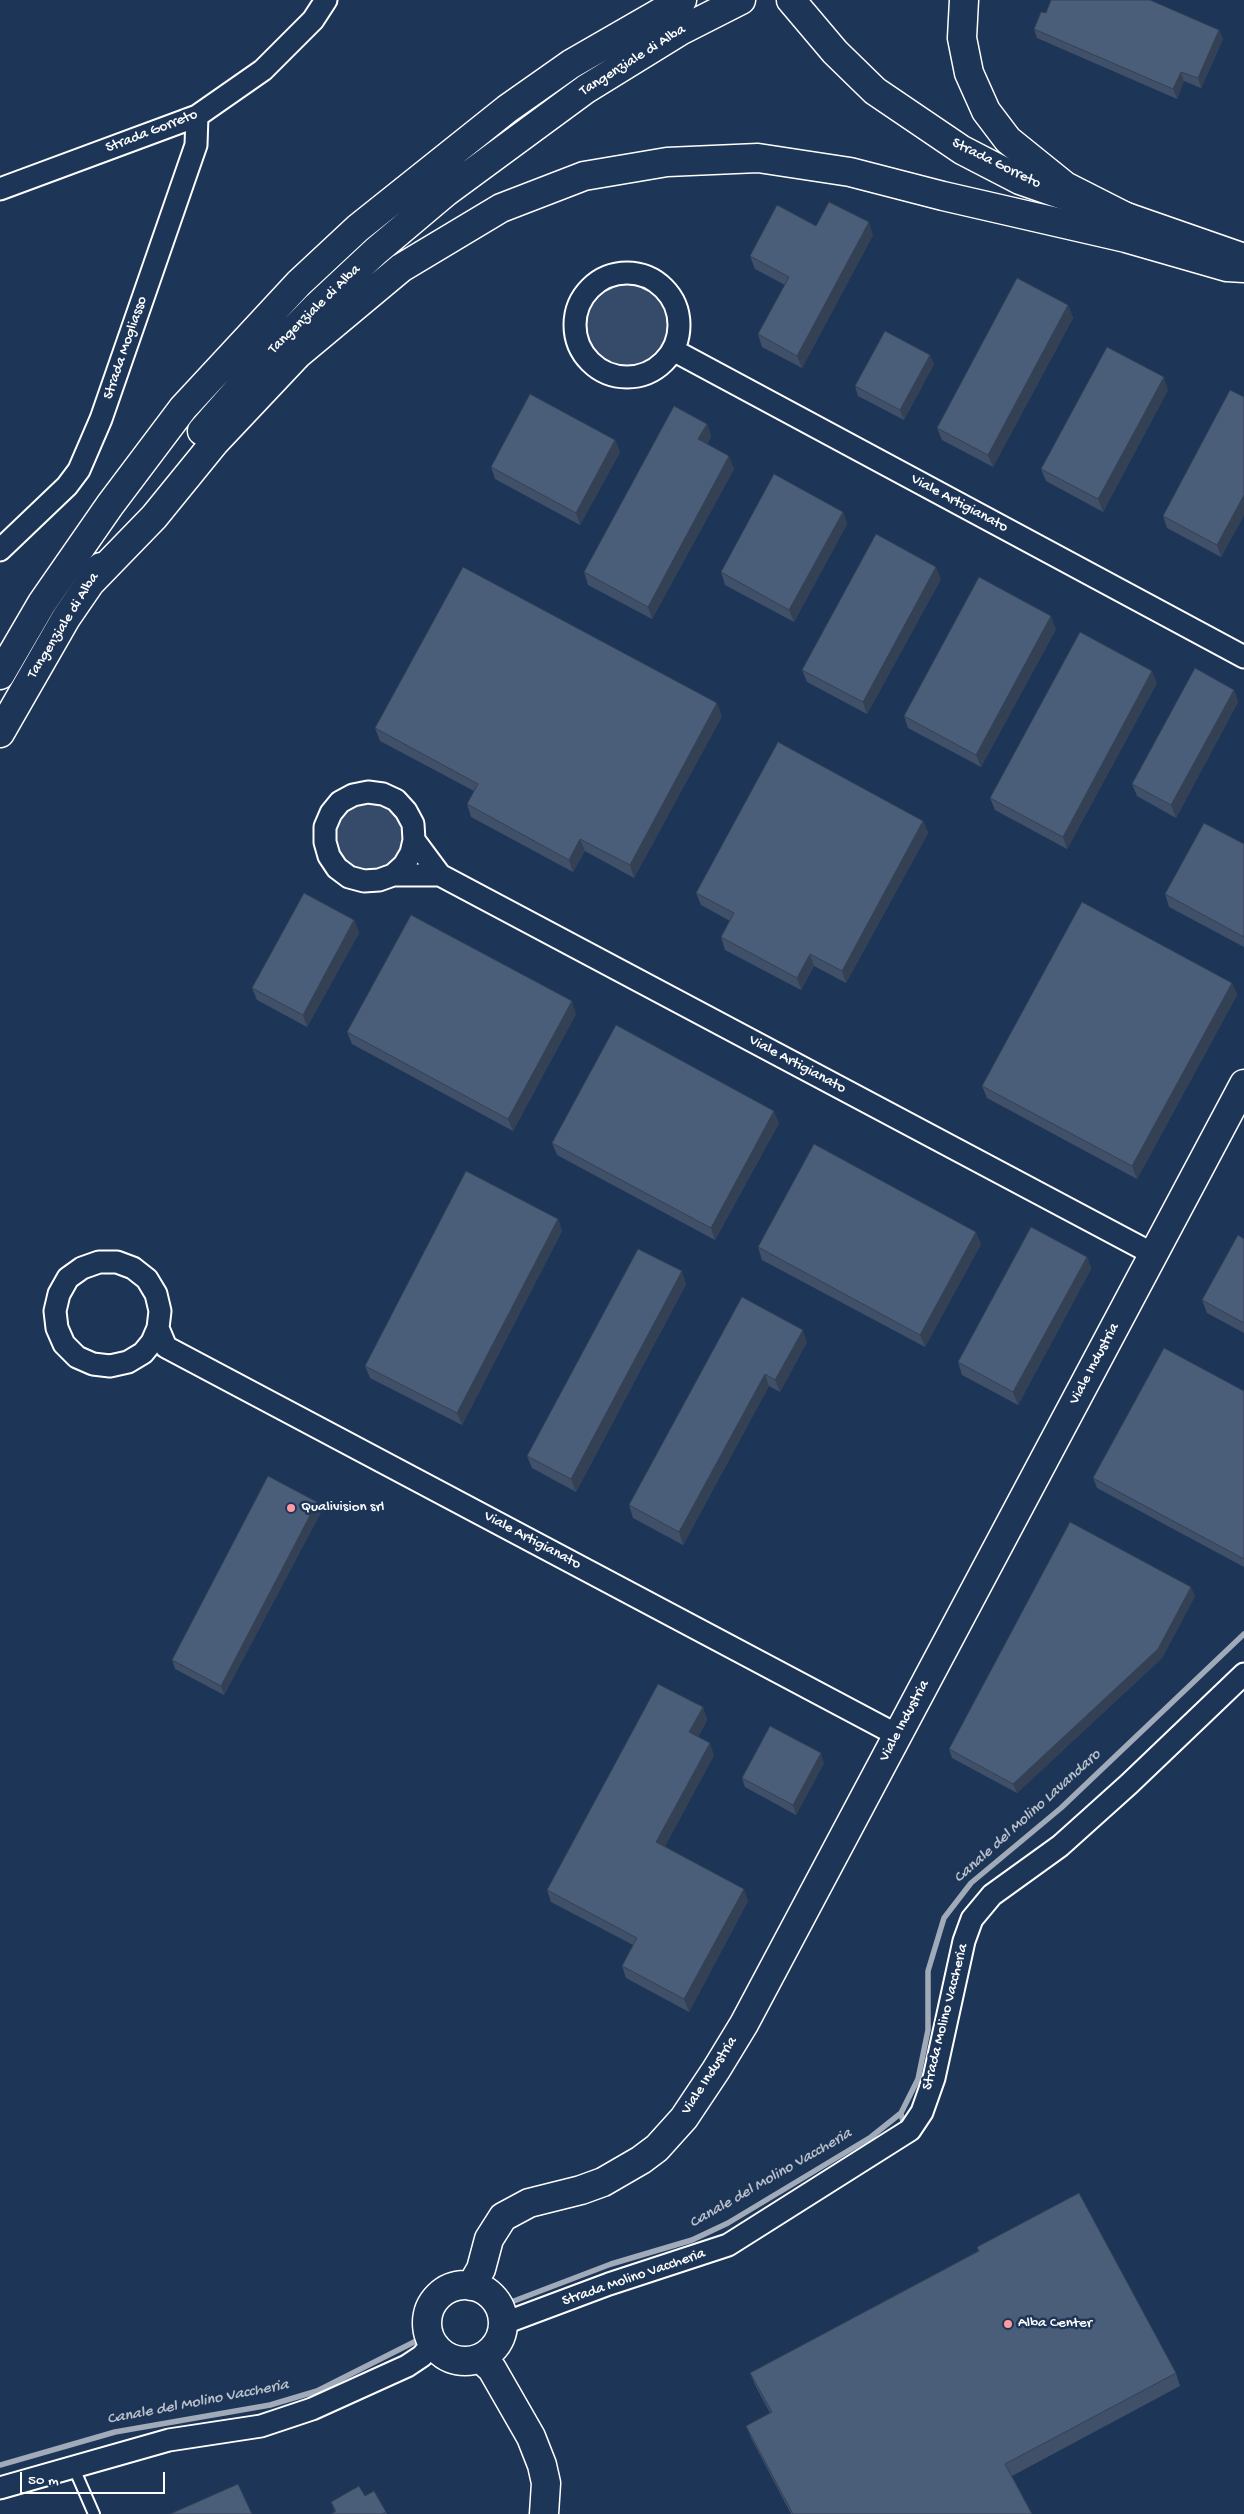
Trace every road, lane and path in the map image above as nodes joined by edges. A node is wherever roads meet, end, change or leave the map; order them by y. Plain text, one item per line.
1 (326, 0) edge
2 (682, 0) edge
3 (741, 0) edge
4 (964, 0) edge
5 (796, 6) edge
6 (197, 116) junction
7 (0, 189) edge
8 (1128, 218) junction
9 (1244, 258) edge
10 (1244, 268) edge
11 (674, 350) junction
12 (0, 550) edge
13 (90, 583) junction
14 (1244, 657) edge
15 (0, 675) edge
16 (0, 733) edge
17 (414, 840) junction
18 (392, 875) junction
19 (440, 875) junction
20 (1244, 1084) edge
21 (1153, 1254) junction
22 (162, 1338) junction
23 (1244, 1674) edge
24 (897, 1735) junction
25 (478, 2282) junction
26 (507, 2318) junction
27 (431, 2351) junction
28 (487, 2359) junction
29 (73, 2466) junction
30 (0, 2488) edge
31 (94, 2514) edge
32 (544, 2514) edge

1 - 6 street, Strada Gorreto
2 - 15 main road, Tangenziale di Alba
3 - 13 main road, Tangenziale di Alba
4 - 8 main road
5 - 8 main road, Strada Gorreto
6 - 7 street, Strada Gorreto
6 - 12 street, Strada Mogliasso
8 - 9 main road, Strada Gorreto
10 - 13 main road
11 - 11 street
11 - 14 street, Viale Artigianato
13 - 16 main road, Tangenziale di Alba
17 - 18 street
17 - 18 street
17 - 19 street
18 - 19 street
19 - 21 street, Viale Artigianato
20 - 21 main road, Viale Industria
21 - 24 main road, Viale Industria
22 - 22 street
22 - 24 street, Viale Artigianato
23 - 26 street, Strada Molino Vaccheria
24 - 25 main road, Viale Industria
25 - 26 main road
25 - 27 main road
26 - 28 main road
27 - 28 main road
27 - 29 street
28 - 32 main road
29 - 30 street
29 - 31 lane

